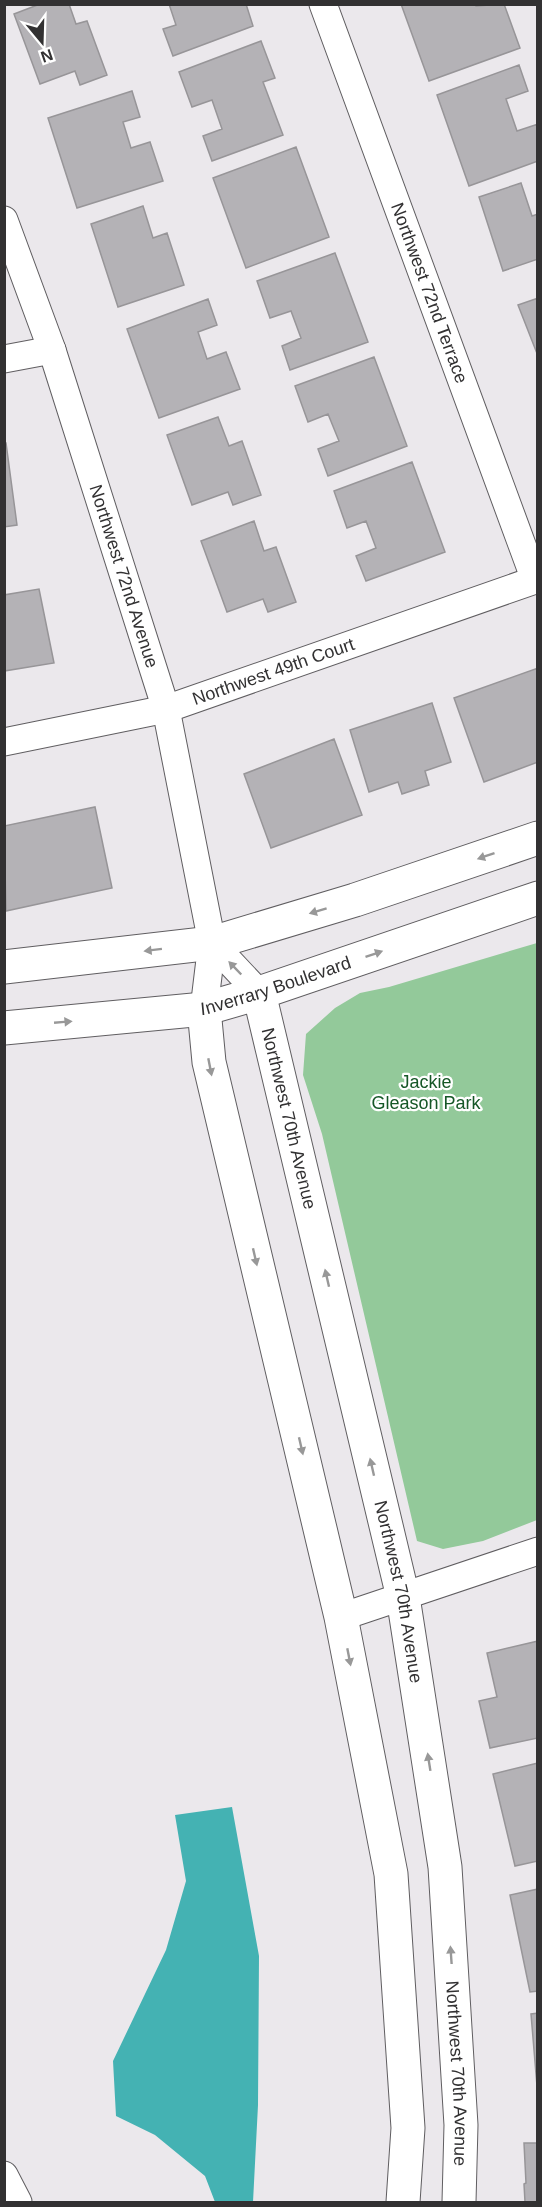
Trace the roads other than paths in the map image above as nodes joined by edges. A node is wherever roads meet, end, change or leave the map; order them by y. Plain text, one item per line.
1 (322, 4) edge
2 (4, 220) edge
3 (52, 350) junction
4 (4, 359) edge
5 (536, 580) edge
6 (166, 709) junction
7 (4, 742) edge
8 (537, 838) edge
9 (537, 898) edge
10 (212, 943) junction
11 (4, 967) edge
12 (259, 993) junction
13 (204, 1009) junction
14 (4, 1028) edge
15 (537, 1551) edge
16 (403, 1597) junction
17 (341, 1617) junction
18 (4, 2175) edge
19 (18, 2202) edge
20 (403, 2202) edge
21 (459, 2202) edge

1 - 5 street, Northwest 72nd Terrace
2 - 3 street, Northwest 72nd Avenue
3 - 4 street
3 - 6 street, Northwest 72nd Avenue
5 - 6 street, Northwest 49th Court
6 - 7 street, Northwest 49th Court
6 - 10 street, Northwest 72nd Avenue
8 -> 10 street
12 -> 9 street, Inverrary Boulevard
10 -> 11 street
12 -> 10 street
10 - 13 street, Northwest 72nd Avenue
12 - 13 street, Inverrary Boulevard
16 -> 12 street, Northwest 70th Avenue
14 -> 13 street, Inverrary Boulevard
13 -> 17 street
15 - 16 street
16 - 17 street
21 -> 16 street, Northwest 70th Avenue
17 -> 20 street
18 - 19 street

